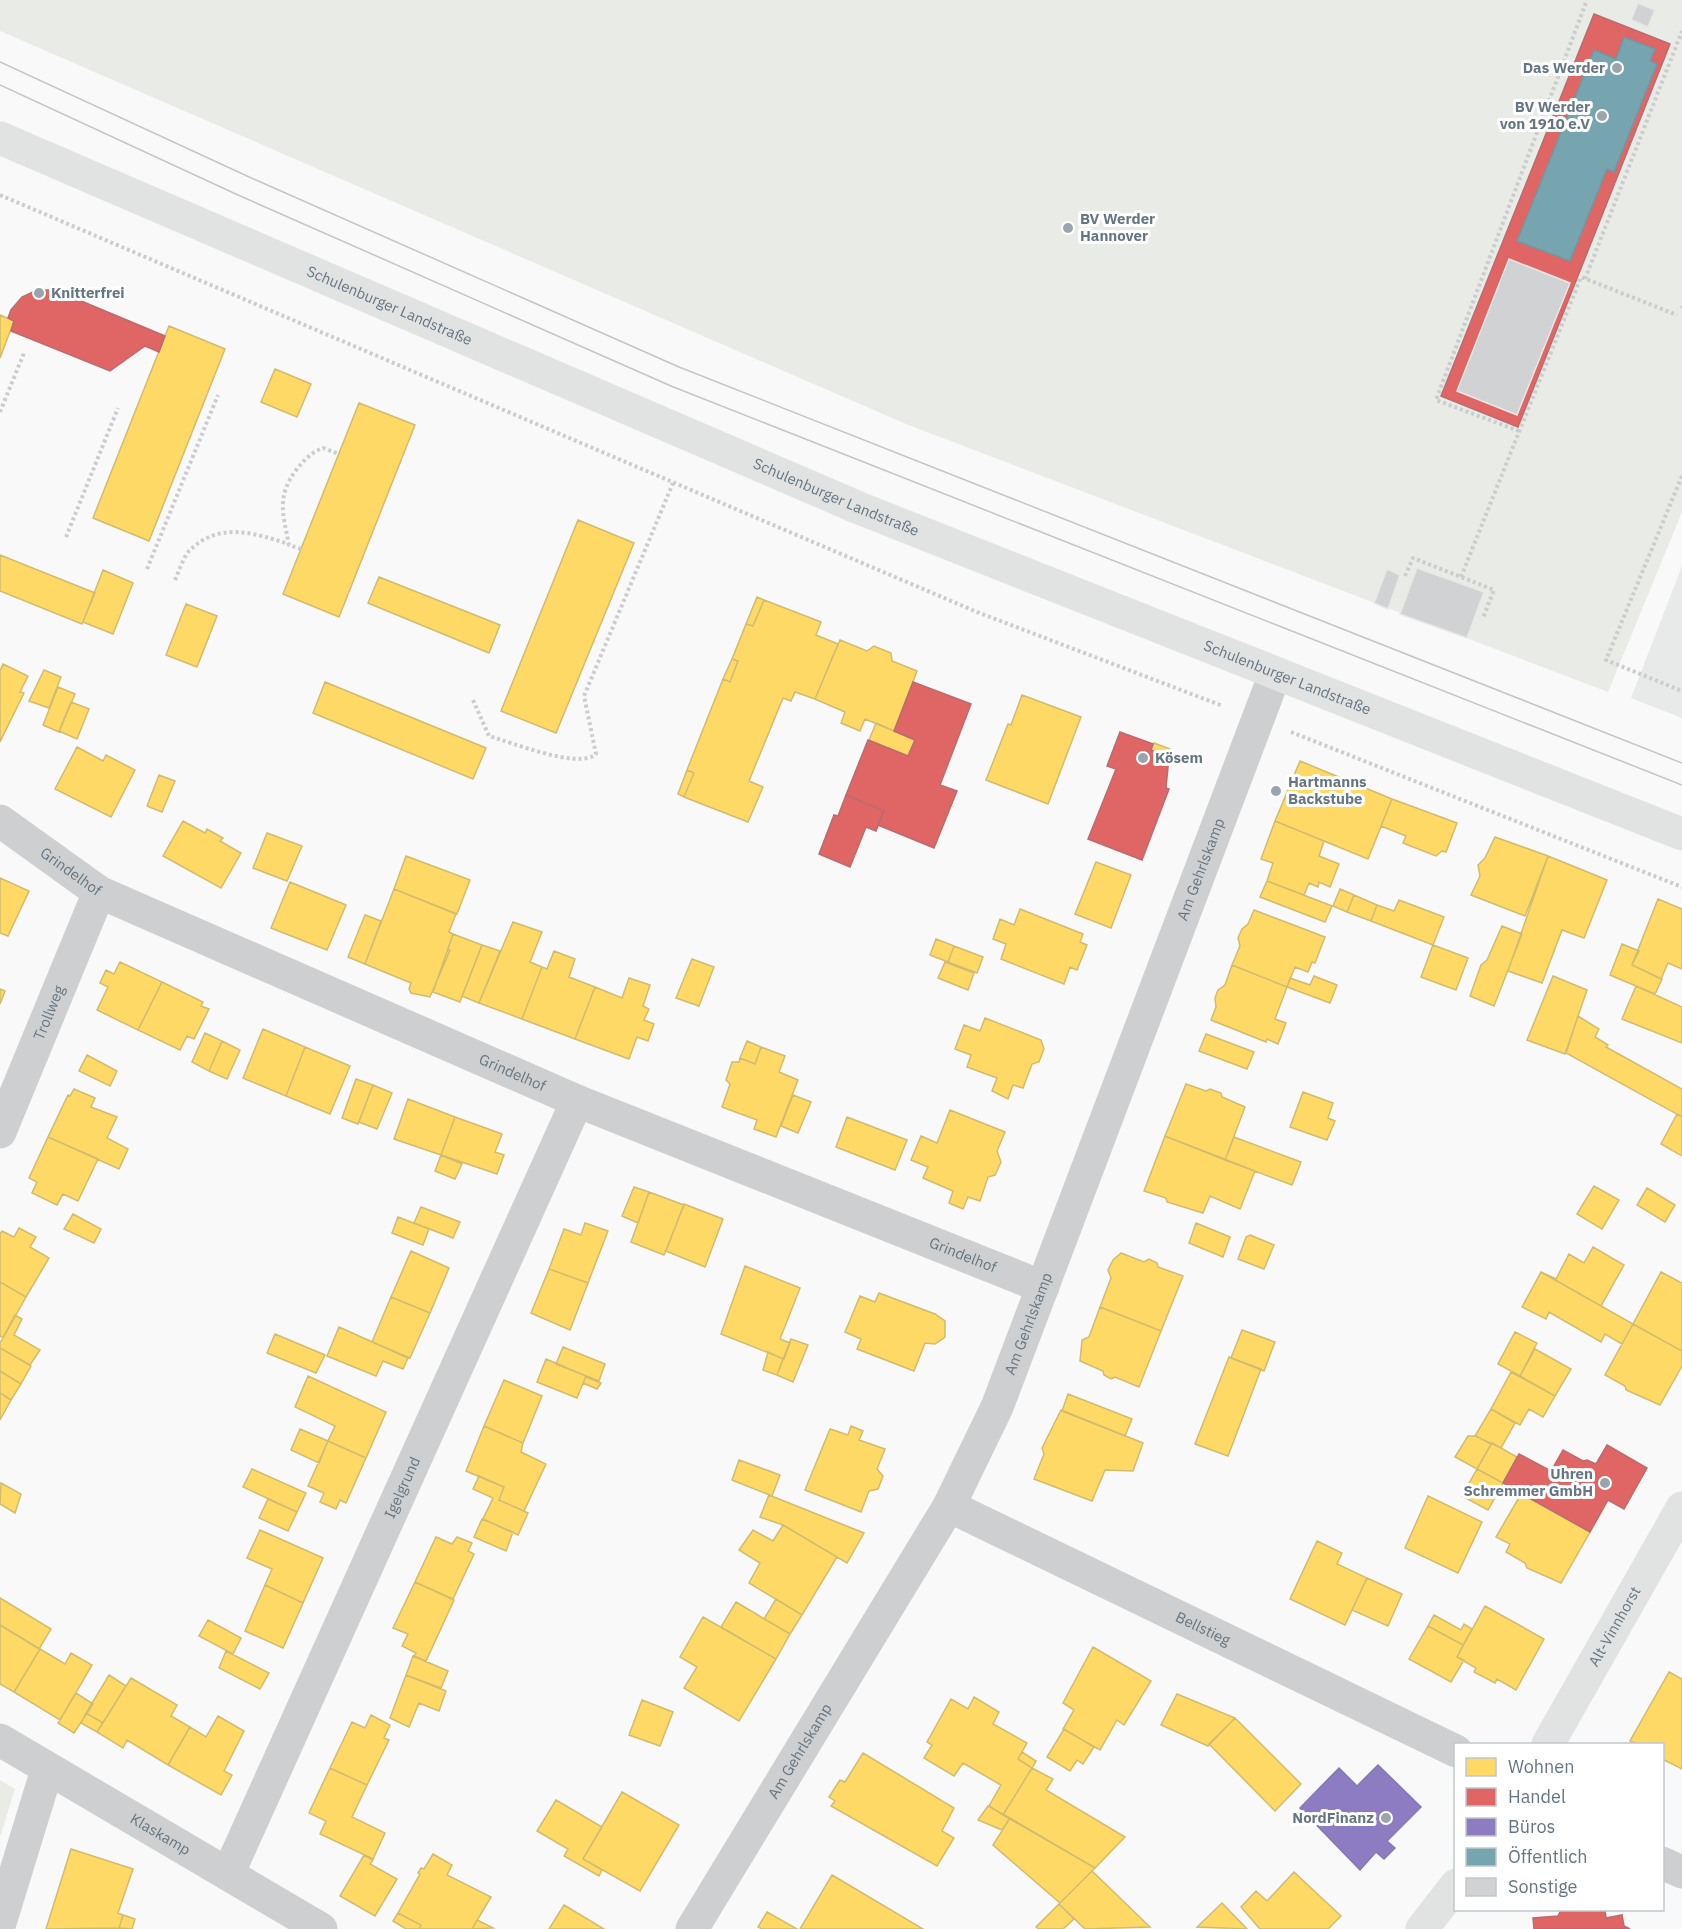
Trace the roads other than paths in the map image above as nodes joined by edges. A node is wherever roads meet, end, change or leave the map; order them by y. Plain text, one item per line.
1 (0, 138) edge
2 (1275, 674) junction
3 (0, 821) edge
4 (1682, 834) edge
5 (99, 892) junction
6 (577, 1101) junction
7 (0, 1132) edge
8 (1043, 1287) junction
9 (949, 1506) junction
10 (1682, 1508) edge
11 (0, 1740) edge
12 (1549, 1743) edge
13 (1454, 1751) edge
14 (47, 1770) junction
15 (1664, 1864) edge
16 (1682, 1872) edge
17 (228, 1874) junction
18 (1454, 1886) edge
19 (0, 1923) edge
20 (321, 1929) edge
21 (692, 1929) edge
22 (1422, 1929) edge

1 - 2 main road, Schulenburger Landstraße
2 - 4 main road, Schulenburger Landstraße
2 - 8 street, Am Gehrlskamp
3 - 5 street, Grindelhof
5 - 6 street, Grindelhof
5 - 7 street, Trollweg
6 - 8 street, Grindelhof
6 - 17 street, Igelgrund
8 - 9 street, Am Gehrlskamp
9 - 13 street, Bellstieg
9 - 21 street, Am Gehrlskamp
10 - 12 main road, Alt-Vinnhorst
11 - 14 street, Klaskamp
14 - 17 street, Klaskamp
14 - 19 street
15 - 16 street
17 - 20 street, Klaskamp
18 - 22 main road

